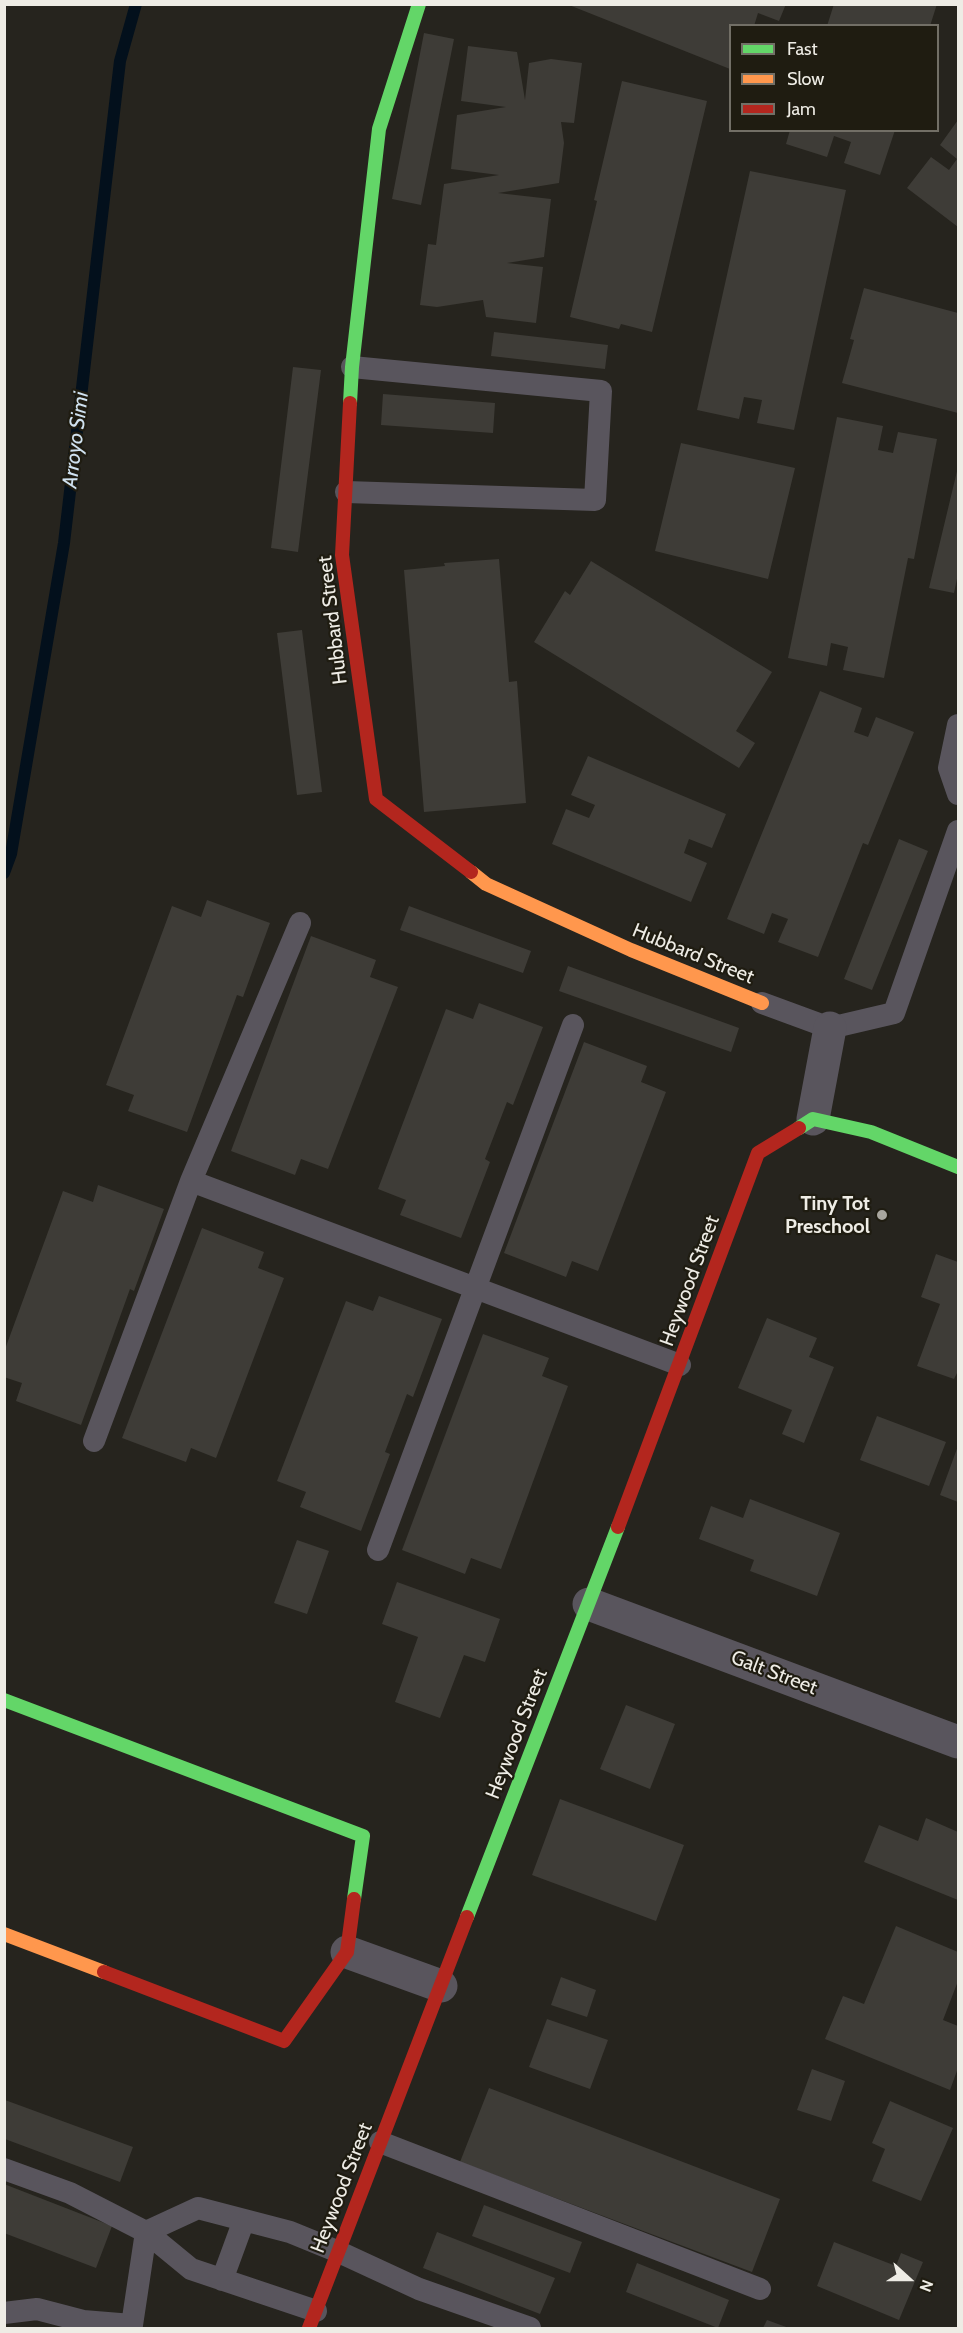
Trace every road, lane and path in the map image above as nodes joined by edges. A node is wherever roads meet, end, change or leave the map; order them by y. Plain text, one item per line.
1 (419, 4) edge
2 (352, 367) junction
3 (346, 492) junction
4 (958, 725) edge
5 (958, 794) edge
6 (958, 831) edge
7 (300, 922) dead end
8 (762, 1003) joint
9 (573, 1025) dead end
10 (830, 1028) junction
11 (813, 1119) junction
12 (958, 1167) edge
13 (191, 1181) junction
14 (476, 1288) junction
15 (680, 1365) junction
16 (94, 1441) dead end
17 (378, 1551) dead end
18 (588, 1604) junction
19 (4, 1700) edge
20 (958, 1742) edge
21 (4, 1934) edge
22 (347, 1952) junction
23 (441, 1986) junction
24 (381, 2142) junction
25 (4, 2169) edge
26 (244, 2220) junction
27 (146, 2232) junction
28 (339, 2252) junction
29 (222, 2280) junction
30 (760, 2289) dead end
31 (4, 2313) edge
32 (312, 2320) edge
33 (131, 2327) edge
34 (530, 2328) edge

1 - 2 street, Hubbard Street
2 - 3 street, Hubbard Street
2 - 3 lane
3 - 8 street, Hubbard Street
4 - 5 lane
6 - 10 lane
7 - 13 lane
8 - 10 lane
9 - 14 lane
10 - 11 street
11 - 12 street
11 - 15 street, Heywood Street
13 - 14 lane
13 - 16 lane
14 - 15 lane
14 - 17 lane
15 - 18 street, Heywood Street
18 - 20 street, Galt Street
18 - 23 street, Heywood Street
19 - 22 street
21 - 22 street
22 - 23 street
23 - 24 street, Heywood Street
24 - 28 street, Heywood Street
24 - 30 lane
25 - 27 lane
26 - 27 lane
26 - 28 lane
26 - 29 lane
27 - 29 lane
27 - 33 lane
28 - 32 street, Heywood Street
28 - 34 lane
29 - 32 lane
31 - 33 lane

